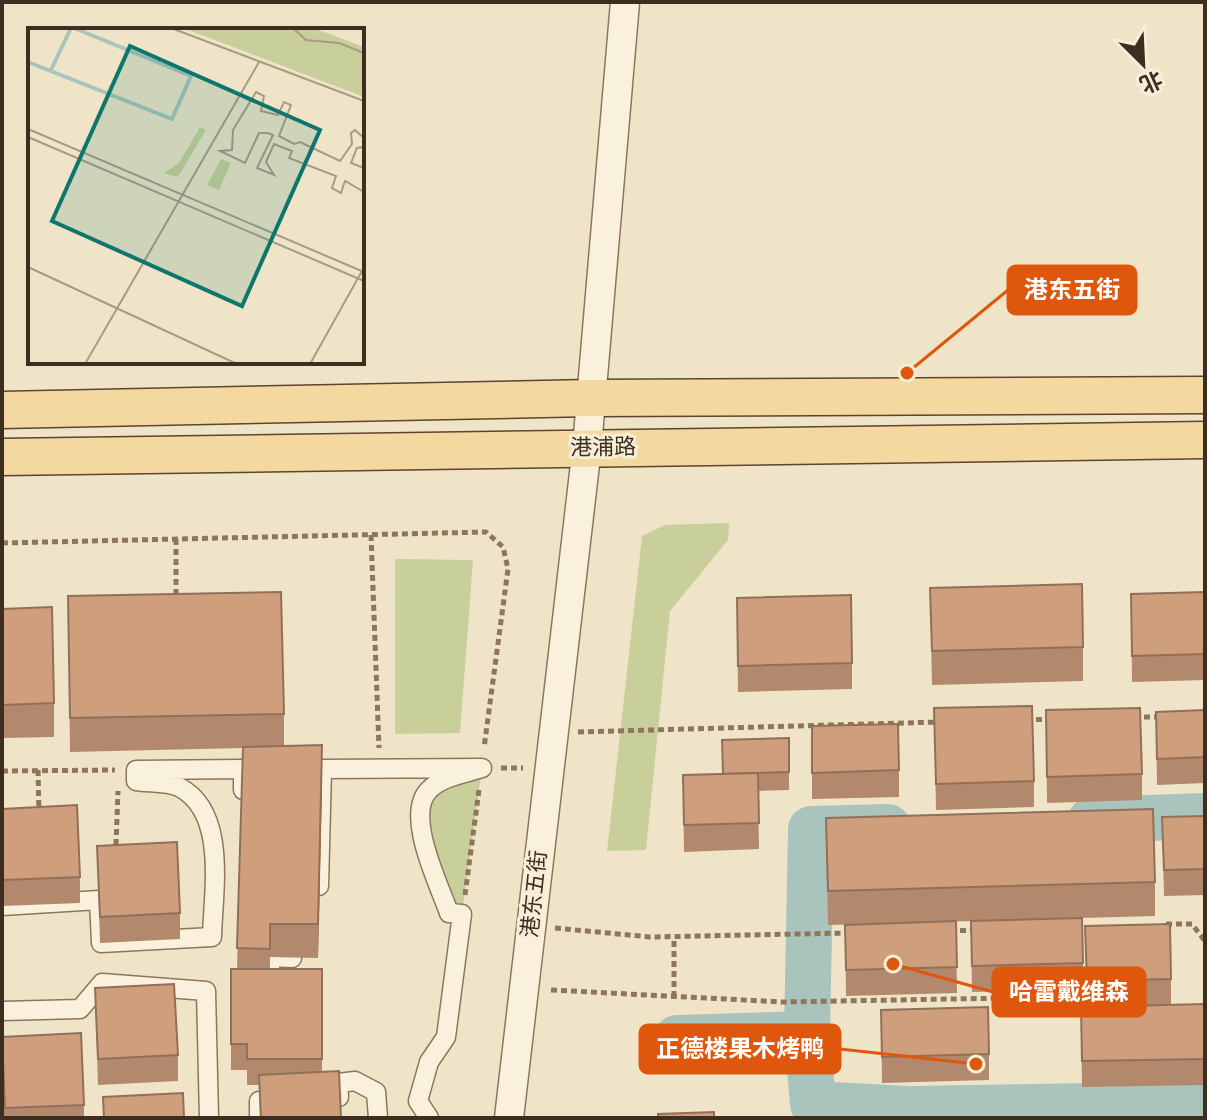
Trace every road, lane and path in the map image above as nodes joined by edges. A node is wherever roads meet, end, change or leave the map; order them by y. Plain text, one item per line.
1 (625, 2) edge
2 (1205, 395) edge
3 (590, 398) junction
4 (2, 410) edge
5 (1205, 440) edge
6 (587, 447) junction
7 (2, 457) edge
8 (371, 535) junction
9 (176, 539) junction
10 (2, 543) edge
11 (176, 613) edge
12 (1173, 716) edge
13 (1125, 718) edge
14 (1062, 719) edge
15 (1014, 721) edge
16 (950, 722) edge
17 (552, 733) junction
18 (482, 768) junction
19 (548, 768) junction
20 (380, 769) junction
21 (38, 770) junction
22 (127, 770) junction
23 (2, 771) edge
24 (242, 812) edge
25 (39, 813) edge
26 (116, 845) edge
27 (319, 898) edge
28 (2, 906) edge
29 (462, 914) junction
30 (1160, 925) edge
31 (530, 926) junction
32 (989, 929) edge
33 (942, 931) edge
34 (849, 933) edge
35 (674, 937) junction
36 (1205, 941) edge
37 (318, 958) dead end
38 (237, 982) edge
39 (523, 988) junction
40 (674, 997) junction
41 (2, 1011) edge
42 (1095, 1014) edge
43 (209, 1118) edge
44 (259, 1118) edge
45 (378, 1118) edge
46 (429, 1118) edge
47 (509, 1118) edge

1 - 3 street, 港东五街
2 - 3 main road
3 - 4 main road
3 - 6 street, 港东五街
5 - 6 main road, 港浦路
6 - 7 main road, 港浦路
6 - 17 street, 港东五街
8 - 9 path
8 - 18 path
8 - 20 path
9 - 10 path
9 - 11 path
12 - 13 path
14 - 15 path
16 - 17 path
17 - 19 street, 港东五街
18 - 19 path
18 - 20 street
18 - 29 path
18 - 29 street
19 - 31 street, 港东五街
20 - 27 street
21 - 22 path
21 - 23 path
21 - 25 path
22 - 24 street
22 - 26 path
22 - 28 street
29 - 46 street
30 - 36 path
31 - 35 path
31 - 39 street, 港东五街
32 - 33 path
34 - 35 path
35 - 40 path
37 - 38 street
39 - 40 path
39 - 47 street, 港东五街
40 - 42 path
41 - 43 street
44 - 45 street

